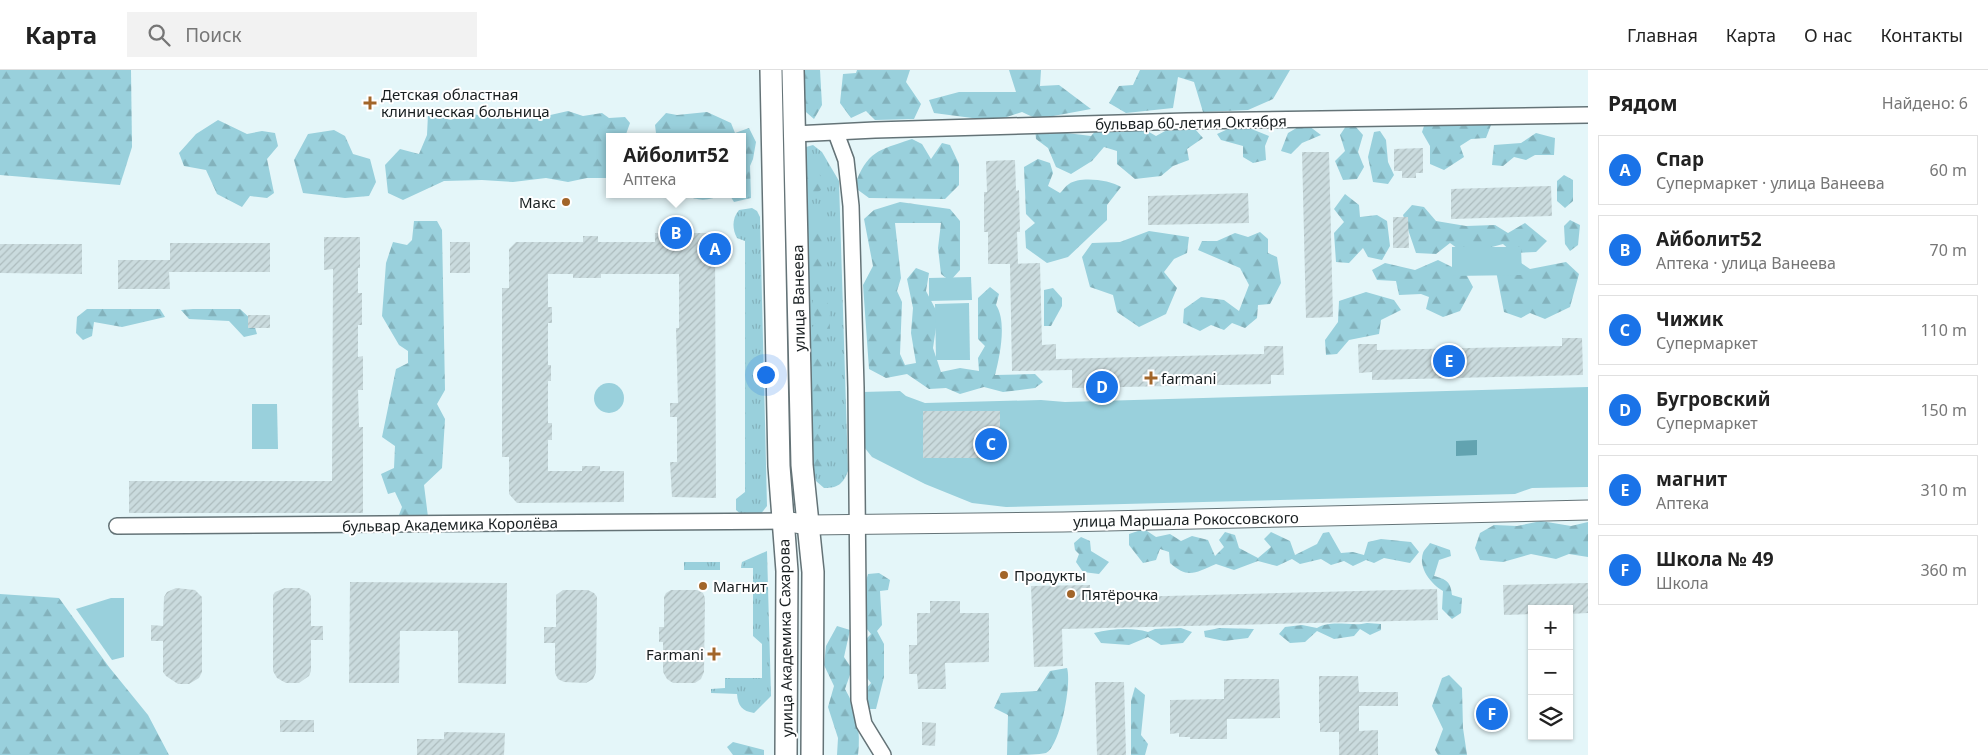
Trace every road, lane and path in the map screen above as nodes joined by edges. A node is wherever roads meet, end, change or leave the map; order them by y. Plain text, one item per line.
1 (771, 70) edge
2 (793, 70) edge
3 (1588, 114) edge
4 (836, 133) junction
5 (794, 134) junction
6 (772, 135) junction
7 (1588, 510) edge
8 (783, 521) junction
9 (858, 524) junction
10 (809, 525) junction
11 (117, 526) dead end
12 (786, 755) edge
13 (812, 755) edge
14 (883, 755) edge

1 - 6 main road, улица Ванеева
2 - 5 main road, улица Ванеева
3 - 4 street, бульвар 60-летия Октября
4 - 5 street, бульвар 60-летия Октября
4 - 9 street
5 - 6 street
5 - 10 main road, улица Ванеева
6 - 8 main road, улица Ванеева
7 - 9 street, улица Маршала Рокоссовского
8 - 10 street, улица Маршала Рокоссовского
8 - 11 street, бульвар Академика Королёва
8 - 12 main road, улица Академика Сахарова
9 - 10 street, улица Маршала Рокоссовского
9 - 14 street
10 - 13 main road, улица Академика Сахарова

